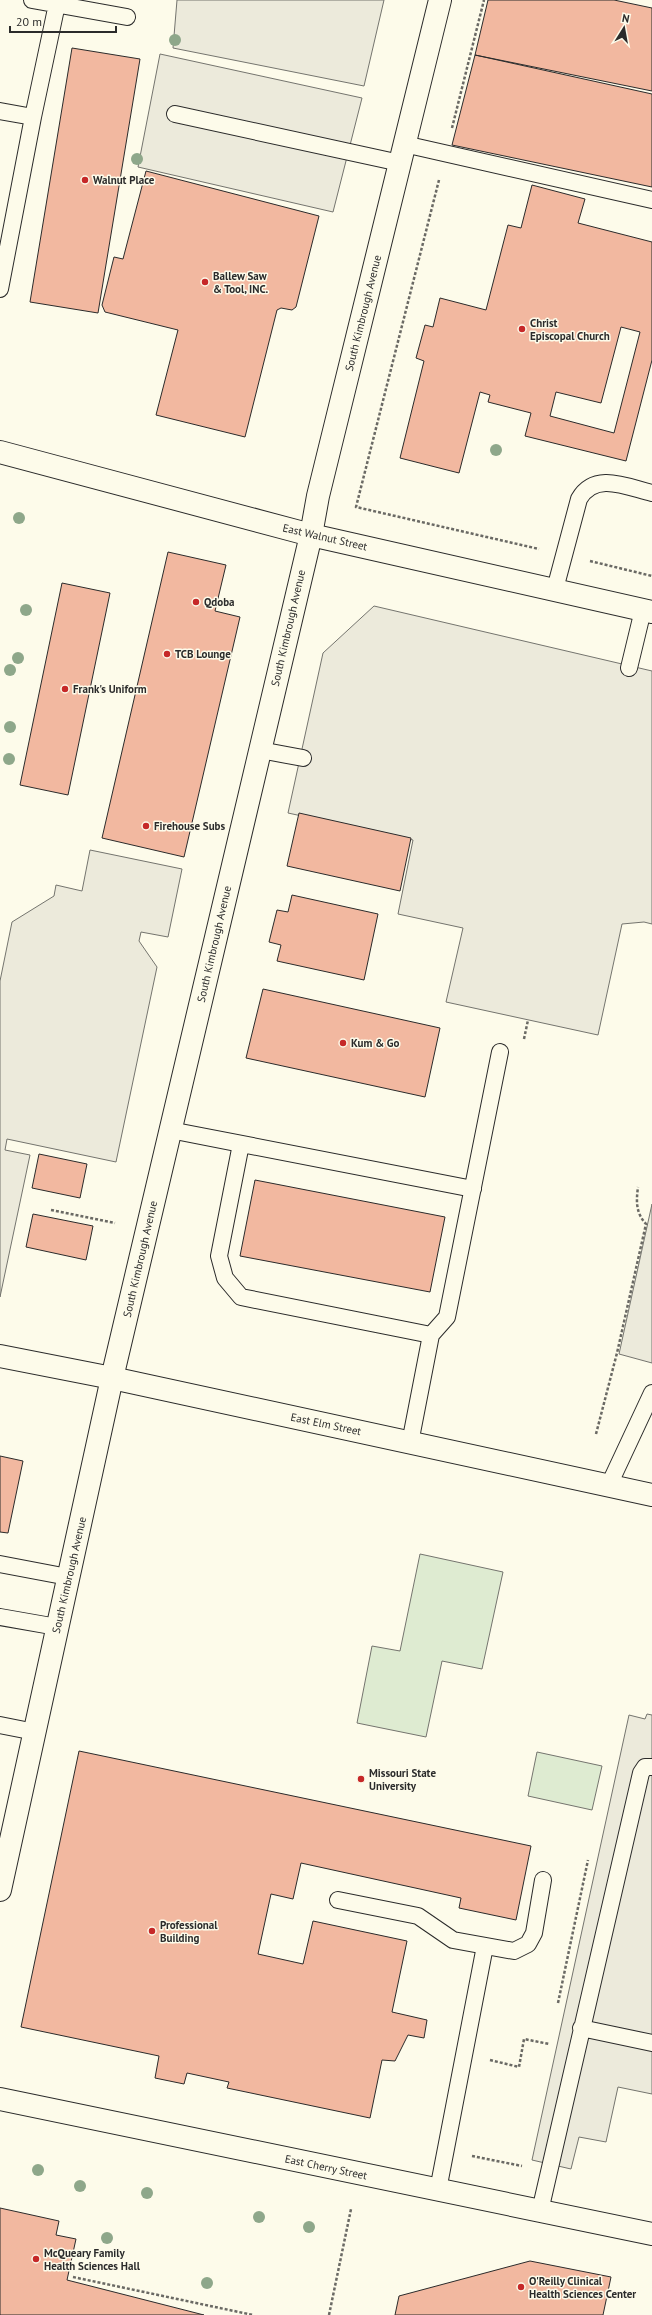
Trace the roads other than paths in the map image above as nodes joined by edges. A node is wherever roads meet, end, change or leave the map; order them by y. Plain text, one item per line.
1 (32, 0) edge
2 (440, 0) edge
3 (57, 4) junction
4 (127, 17) dead end
5 (0, 111) edge
6 (175, 114) dead end
7 (33, 117) junction
8 (402, 153) junction
9 (652, 200) edge
10 (0, 289) edge
11 (0, 452) edge
12 (652, 493) edge
13 (311, 535) junction
14 (555, 590) junction
15 (647, 611) edge
16 (629, 668) dead end
17 (260, 750) junction
18 (303, 758) dead end
19 (500, 1052) dead end
20 (170, 1130) junction
21 (241, 1144) junction
22 (473, 1189) junction
23 (431, 1335) junction
24 (0, 1356) edge
25 (112, 1378) junction
26 (652, 1393) edge
27 (410, 1442) junction
28 (609, 1485) junction
29 (652, 1495) edge
30 (0, 1564) edge
31 (68, 1577) junction
32 (0, 1617) edge
33 (57, 1627) junction
34 (0, 1724) edge
35 (35, 1732) junction
36 (652, 1767) edge
37 (543, 1880) dead end
38 (0, 1890) edge
39 (338, 1900) dead end
40 (485, 1946) junction
41 (581, 2028) junction
42 (652, 2042) edge
43 (0, 2099) edge
44 (438, 2190) junction
45 (540, 2211) junction
46 (652, 2234) edge

1 - 3 lane
2 - 8 street, South Kimbrough Avenue
3 - 4 lane
3 - 7 lane
5 - 7 lane
6 - 8 lane
7 - 10 lane
8 - 9 lane
8 - 13 street, South Kimbrough Avenue
11 - 13 street, East Walnut Street
12 - 14 lane
13 - 14 street, East Walnut Street
13 - 17 street, South Kimbrough Avenue
14 - 15 street, East Walnut Street
15 - 16 lane
17 - 18 lane
17 - 20 street, South Kimbrough Avenue
19 - 22 lane
20 - 21 lane
20 - 25 street, South Kimbrough Avenue
21 - 22 lane
21 - 23 lane
22 - 23 lane
23 - 27 lane
24 - 25 street, East Elm Street
25 - 27 street, East Elm Street
25 - 31 street, South Kimbrough Avenue
26 - 28 lane
27 - 28 street, East Elm Street
28 - 29 street, East Elm Street
30 - 31 lane
31 - 33 street, South Kimbrough Avenue
32 - 33 lane
33 - 35 street, South Kimbrough Avenue
34 - 35 lane
35 - 38 street, South Kimbrough Avenue
36 - 41 lane
37 - 40 lane
39 - 40 lane
40 - 44 lane
41 - 42 lane
41 - 45 lane
43 - 44 street, East Cherry Street
44 - 45 street, East Cherry Street
45 - 46 street, East Cherry Street

